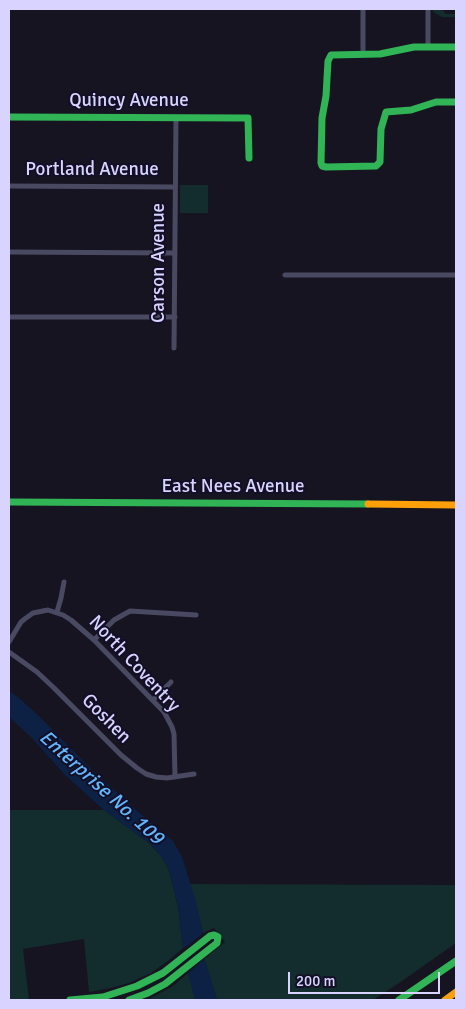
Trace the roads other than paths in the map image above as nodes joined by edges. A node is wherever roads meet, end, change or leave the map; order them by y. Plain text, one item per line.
1 (363, 9) edge
2 (428, 9) edge
3 (428, 47) junction
4 (456, 47) edge
5 (363, 54) junction
6 (456, 102) edge
7 (9, 117) edge
8 (176, 118) junction
9 (249, 158) dead end
10 (9, 186) edge
11 (174, 187) junction
12 (9, 252) edge
13 (174, 252) junction
14 (285, 275) dead end
15 (456, 275) edge
16 (9, 317) edge
17 (174, 317) junction
18 (174, 348) dead end
19 (9, 502) edge
20 (456, 505) edge
21 (64, 582) dead end
22 (57, 612) junction
23 (196, 615) dead end
24 (94, 640) junction
25 (9, 642) edge
26 (9, 652) edge
27 (171, 682) dead end
28 (153, 700) junction
29 (194, 774) dead end
30 (175, 777) junction
31 (456, 961) edge
32 (456, 992) edge
33 (70, 1000) edge
34 (129, 1000) edge
35 (399, 1000) edge
36 (445, 1000) edge

1 - 5 street
2 - 3 street
3 - 4 main road
3 - 5 main road
5 - 6 main road
7 - 8 main road, Quincy Avenue
8 - 9 main road, Quincy Avenue
8 - 11 street, Carson Avenue
10 - 11 street, Portland Avenue
11 - 13 street, Carson Avenue
12 - 13 street
13 - 17 street, Carson Avenue
14 - 15 street
16 - 17 street
17 - 18 street, Carson Avenue
19 - 20 main road, East Nees Avenue
21 - 22 street
22 - 24 street, North Coventry
22 - 25 street
23 - 24 street
24 - 28 street, North Coventry
26 - 30 street, Goshen
27 - 28 street
28 - 30 street, North Coventry
29 - 30 street, Goshen
31 - 35 main road
32 - 36 main road
33 - 34 main road

